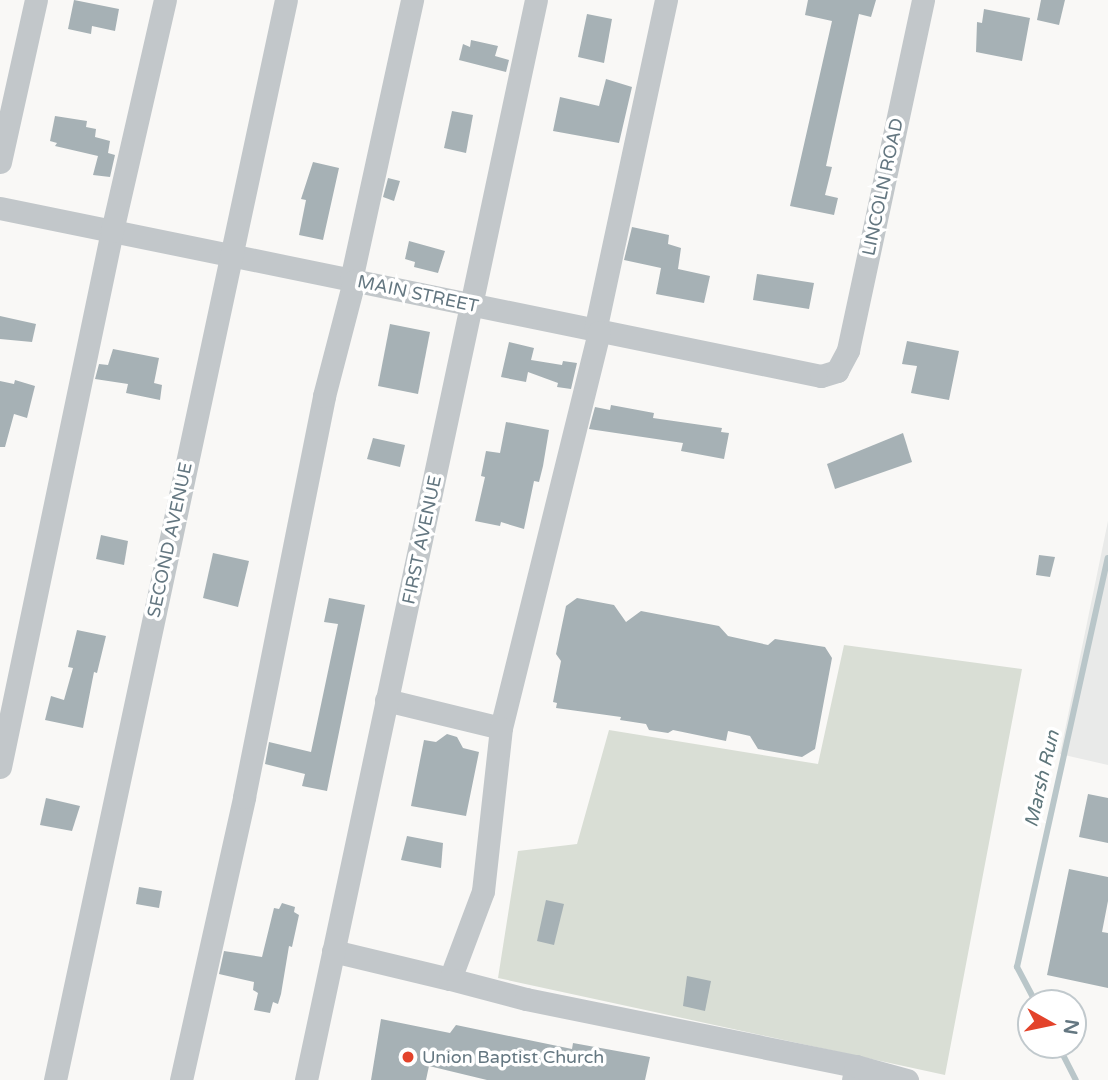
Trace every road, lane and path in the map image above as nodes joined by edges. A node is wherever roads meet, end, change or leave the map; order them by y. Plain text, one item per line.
1 (36, 0) edge
2 (165, 0) edge
3 (286, 0) edge
4 (412, 0) edge
5 (536, 0) edge
6 (666, 0) edge
7 (923, 0) edge
8 (0, 162) edge
9 (0, 208) edge
10 (112, 231) junction
11 (230, 255) junction
12 (352, 281) junction
13 (471, 306) junction
14 (597, 331) junction
15 (837, 371) joint
16 (386, 700) junction
17 (501, 728) junction
18 (0, 767) edge
19 (333, 951) junction
20 (450, 979) junction
21 (855, 1073) edge
22 (55, 1080) edge
23 (181, 1080) edge
24 (306, 1080) edge
25 (907, 1080) edge

1 - 8 street
2 - 10 street
3 - 11 street, SECOND AVENUE
4 - 12 street
5 - 13 street, FIRST AVENUE
6 - 14 street
7 - 15 street, LINCOLN ROAD
9 - 10 street, MAIN STREET
10 - 11 street, MAIN STREET
10 - 18 street
11 - 12 street, MAIN STREET
11 - 22 street, SECOND AVENUE
12 - 13 street, MAIN STREET
12 - 23 street
13 - 14 street, MAIN STREET
13 - 16 street, FIRST AVENUE
14 - 15 street, MAIN STREET
14 - 17 street
16 - 17 street
16 - 19 street, FIRST AVENUE
17 - 20 street
19 - 20 street
19 - 24 street, FIRST AVENUE
20 - 21 street
21 - 25 street

